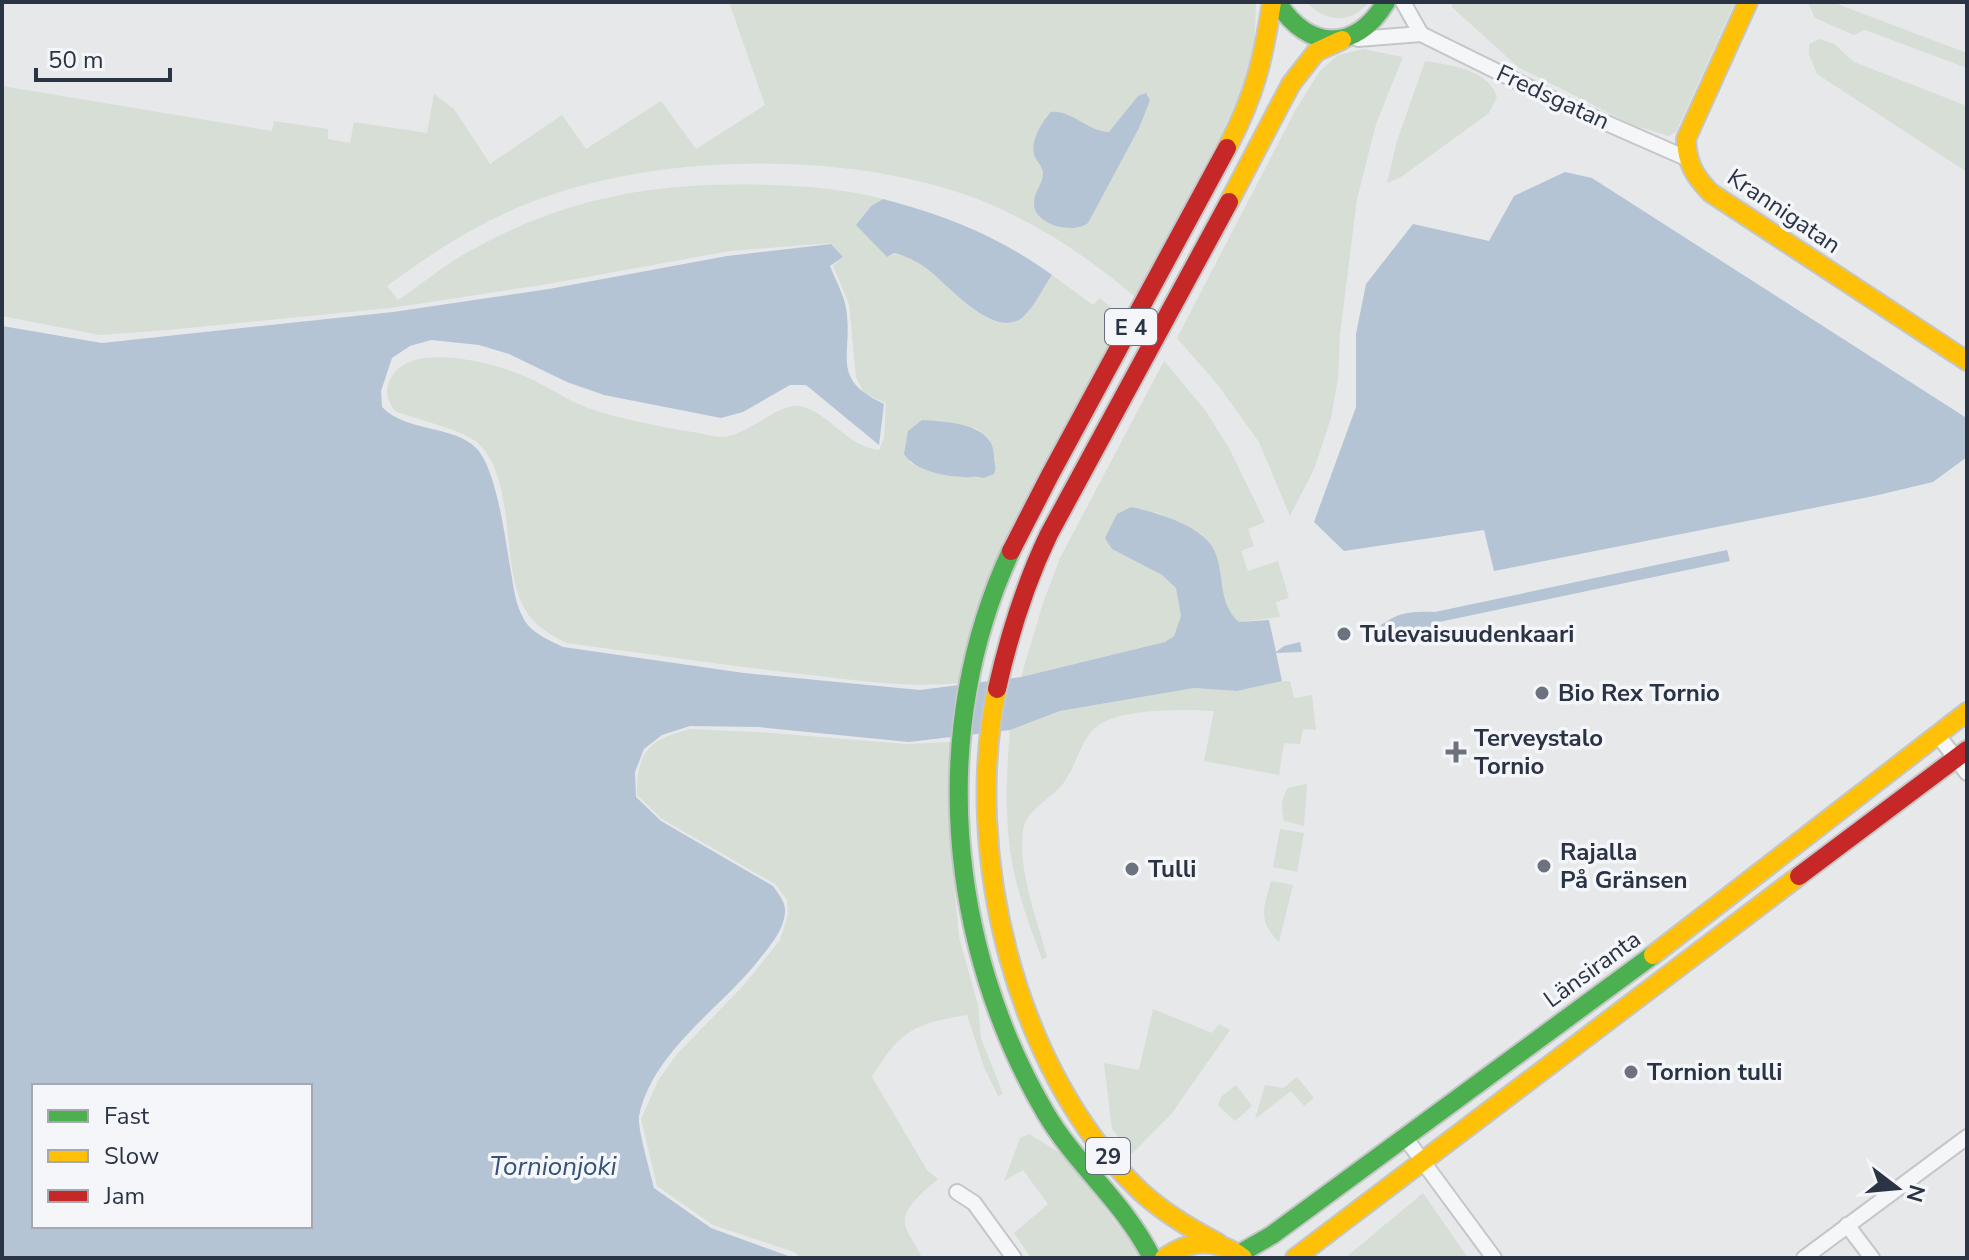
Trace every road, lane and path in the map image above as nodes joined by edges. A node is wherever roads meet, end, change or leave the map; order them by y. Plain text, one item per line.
1 (1275, 2) edge
2 (1386, 2) edge
3 (1403, 2) edge
4 (1748, 2) edge
5 (1421, 34) junction
6 (1342, 40) junction
7 (1686, 158) junction
8 (1967, 361) edge
9 (1967, 712) edge
10 (1937, 734) junction
11 (1964, 760) edge
12 (987, 778) joint
13 (960, 783) joint
14 (1404, 1136) junction
15 (1967, 1137) edge
16 (1423, 1160) junction
17 (957, 1192) dead end
18 (1847, 1225) junction
19 (1218, 1243) junction
20 (1241, 1256) edge
21 (1014, 1258) edge
22 (1152, 1258) edge
23 (1164, 1258) edge
24 (1295, 1258) edge
25 (1494, 1258) edge
26 (1804, 1258) edge
27 (1872, 1258) edge

1 - 6 main road, E 4
1 - 13 main road, E 4
2 - 6 main road, E 4
3 - 5 street
4 - 7 main road
5 - 6 street
5 - 7 street, Fredsgatan
6 - 12 main road, E 4
7 - 8 main road, Krannigatan
9 - 10 main road, Länsiranta
10 - 11 street
10 - 14 main road, Länsiranta
11 - 16 main road, Länsiranta
12 - 19 main road, 29
13 - 22 main road, 29
14 - 16 street
14 - 20 main road, Länsiranta
15 - 18 street
16 - 24 main road, Länsiranta
16 - 25 street
17 - 21 street
18 - 26 street
18 - 27 street
19 - 20 main road, 29
19 - 23 main road

